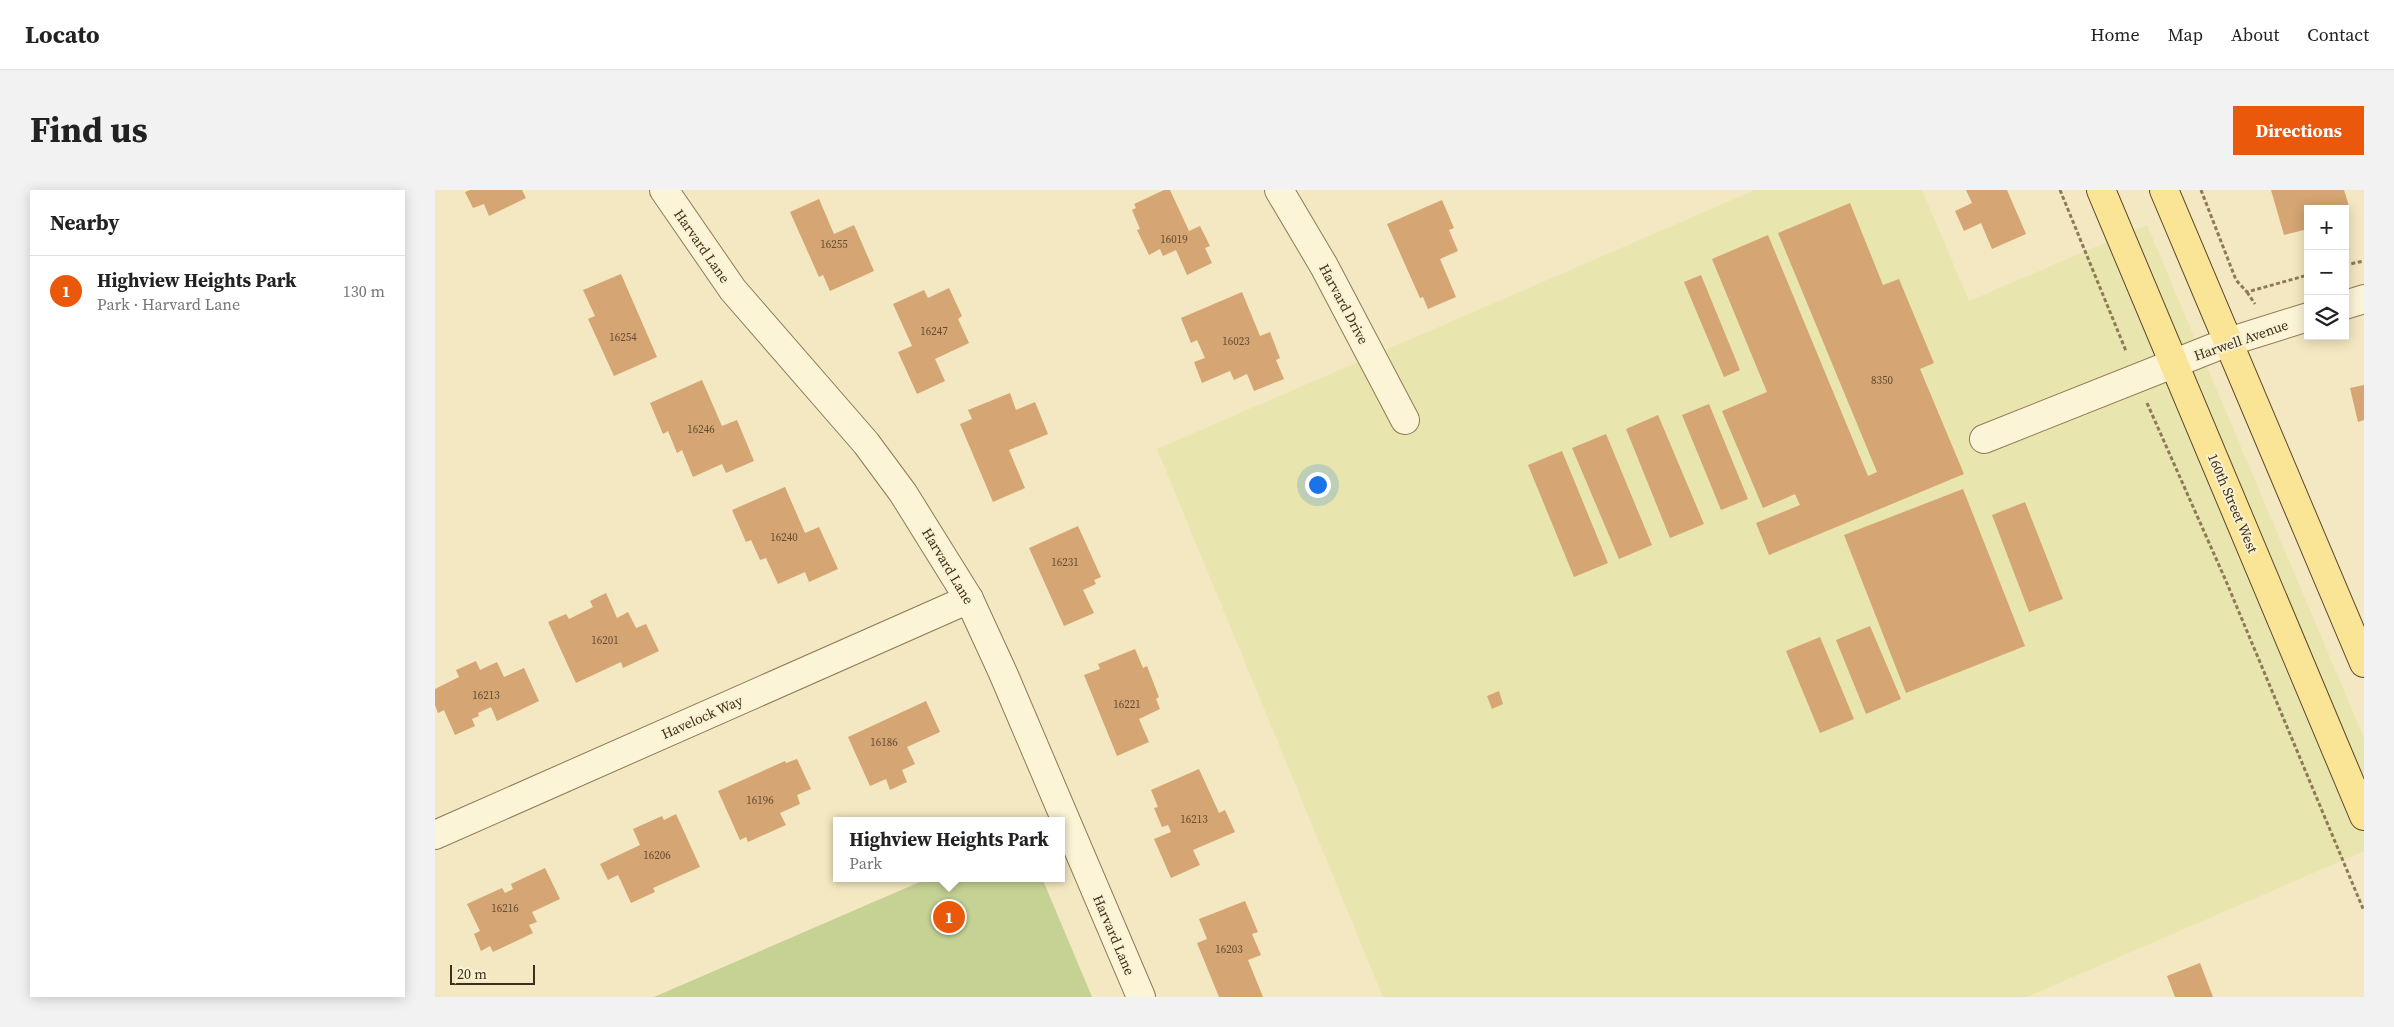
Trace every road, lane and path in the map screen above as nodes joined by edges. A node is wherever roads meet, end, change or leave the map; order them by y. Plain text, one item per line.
1 (664, 190) edge
2 (1279, 190) edge
3 (2060, 190) edge
4 (2101, 190) edge
5 (2164, 190) edge
6 (2201, 190) edge
7 (2364, 261) edge
8 (2349, 264) edge
9 (2304, 276) edge
10 (2364, 299) edge
11 (2349, 304) edge
12 (2304, 317) edge
13 (2228, 342) junction
14 (2175, 364) junction
15 (2137, 379) junction
16 (1405, 420) dead end
17 (1984, 439) dead end
18 (969, 599) junction
19 (2364, 664) edge
20 (2364, 816) edge
21 (1064, 817) edge
22 (1065, 819) edge
23 (435, 835) edge
24 (2364, 911) edge
25 (1141, 997) edge

1 - 18 street, Harvard Lane
2 - 16 street, Harvard Drive
3 - 15 path
4 - 14 main road, 160th Street West
5 - 13 main road
6 - 9 path
7 - 8 path
10 - 11 street
12 - 13 street, Harwell Avenue
13 - 14 street, Harwell Avenue
13 - 19 main road
14 - 15 street, Harwell Avenue
14 - 20 main road, 160th Street West
15 - 17 street, Harwell Avenue
15 - 24 path
18 - 21 street, Harvard Lane
18 - 23 street, Havelock Way
22 - 25 street, Harvard Lane

